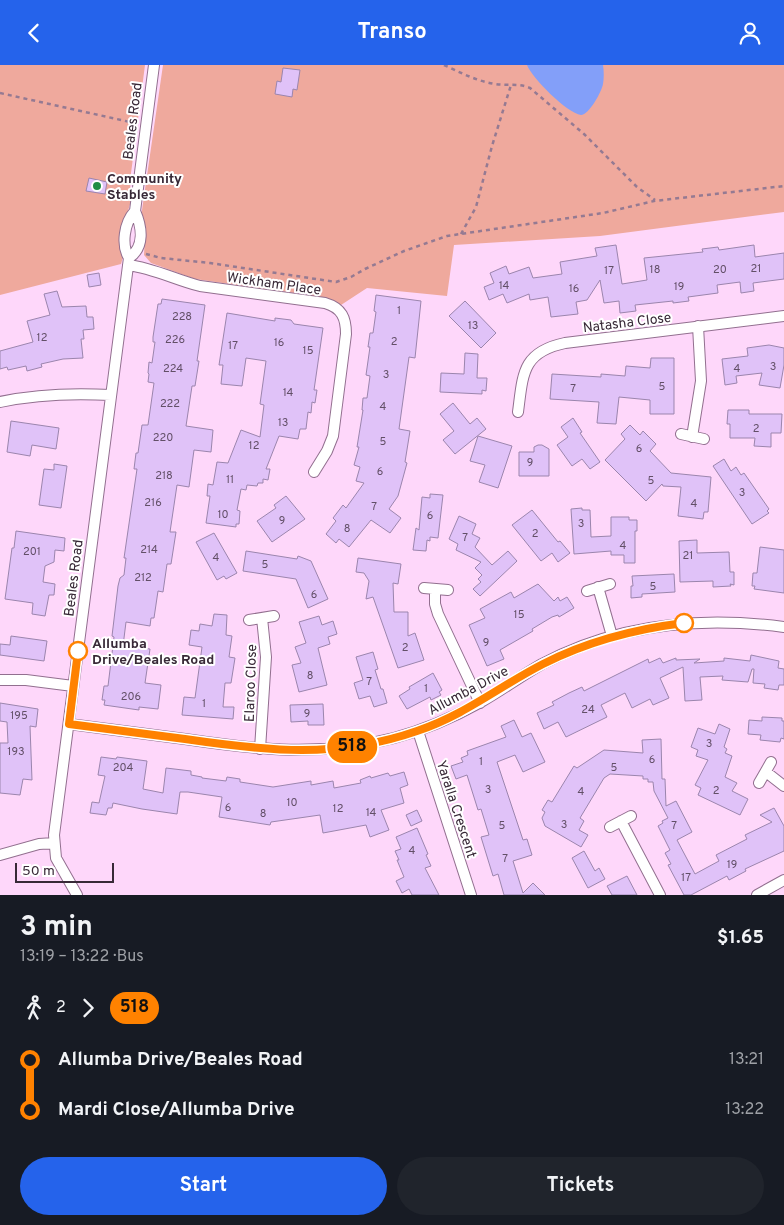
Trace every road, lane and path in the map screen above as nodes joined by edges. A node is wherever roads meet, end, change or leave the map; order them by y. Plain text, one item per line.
1 (154, 65) edge
2 (444, 65) edge
3 (511, 85) junction
4 (0, 93) edge
5 (130, 122) dead end
6 (784, 186) edge
7 (656, 201) junction
8 (135, 211) junction
9 (461, 234) junction
10 (146, 254) dead end
11 (129, 262) junction
12 (784, 315) edge
13 (698, 327) junction
14 (111, 395) junction
15 (0, 402) edge
16 (518, 412) dead end
17 (681, 435) dead end
18 (692, 437) junction
19 (704, 439) dead end
20 (314, 472) dead end
21 (610, 584) dead end
22 (598, 587) junction
23 (424, 588) dead end
24 (435, 589) junction
25 (448, 589) dead end
26 (587, 591) dead end
27 (274, 616) dead end
28 (262, 618) junction
29 (249, 620) dead end
30 (784, 627) edge
31 (612, 636) junction
32 (0, 680) edge
33 (74, 686) junction
34 (480, 703) junction
35 (69, 724) junction
36 (418, 731) junction
37 (260, 749) junction
38 (759, 783) dead end
39 (784, 786) edge
40 (631, 816) dead end
41 (621, 821) junction
42 (610, 827) dead end
43 (54, 843) junction
44 (0, 855) edge
45 (784, 881) edge
46 (77, 895) edge
47 (471, 895) edge
48 (660, 895) edge
49 (756, 895) edge

1 - 8 street, Beales Road
2 - 3 path
3 - 7 path
3 - 9 path
4 - 5 path
6 - 7 path
7 - 9 path
8 - 11 street, Beales Road
8 - 11 street, Beales Road
9 - 10 path
11 - 14 street, Beales Road
11 - 20 street, Wickham Place
12 - 13 street, Natasha Close
13 - 16 street, Natasha Close
13 - 18 street
14 - 15 street
14 - 33 street, Beales Road
17 - 18 street
18 - 19 street
21 - 22 street
22 - 26 street
22 - 31 street
23 - 24 street
24 - 25 street
24 - 34 street
27 - 28 street
28 - 29 street
28 - 37 street, Elaroo Close
30 - 31 street, Allumba Drive
31 - 34 street, Allumba Drive
32 - 33 street
33 - 35 street, Beales Road
34 - 36 street, Allumba Drive
35 - 37 street, Allumba Drive
35 - 43 street, Beales Road
36 - 37 street, Allumba Drive
36 - 47 street, Yaralla Crescent
38 - 39 street
40 - 41 street
41 - 42 street
41 - 48 street
43 - 44 street
43 - 46 street, Beales Road
45 - 49 street

